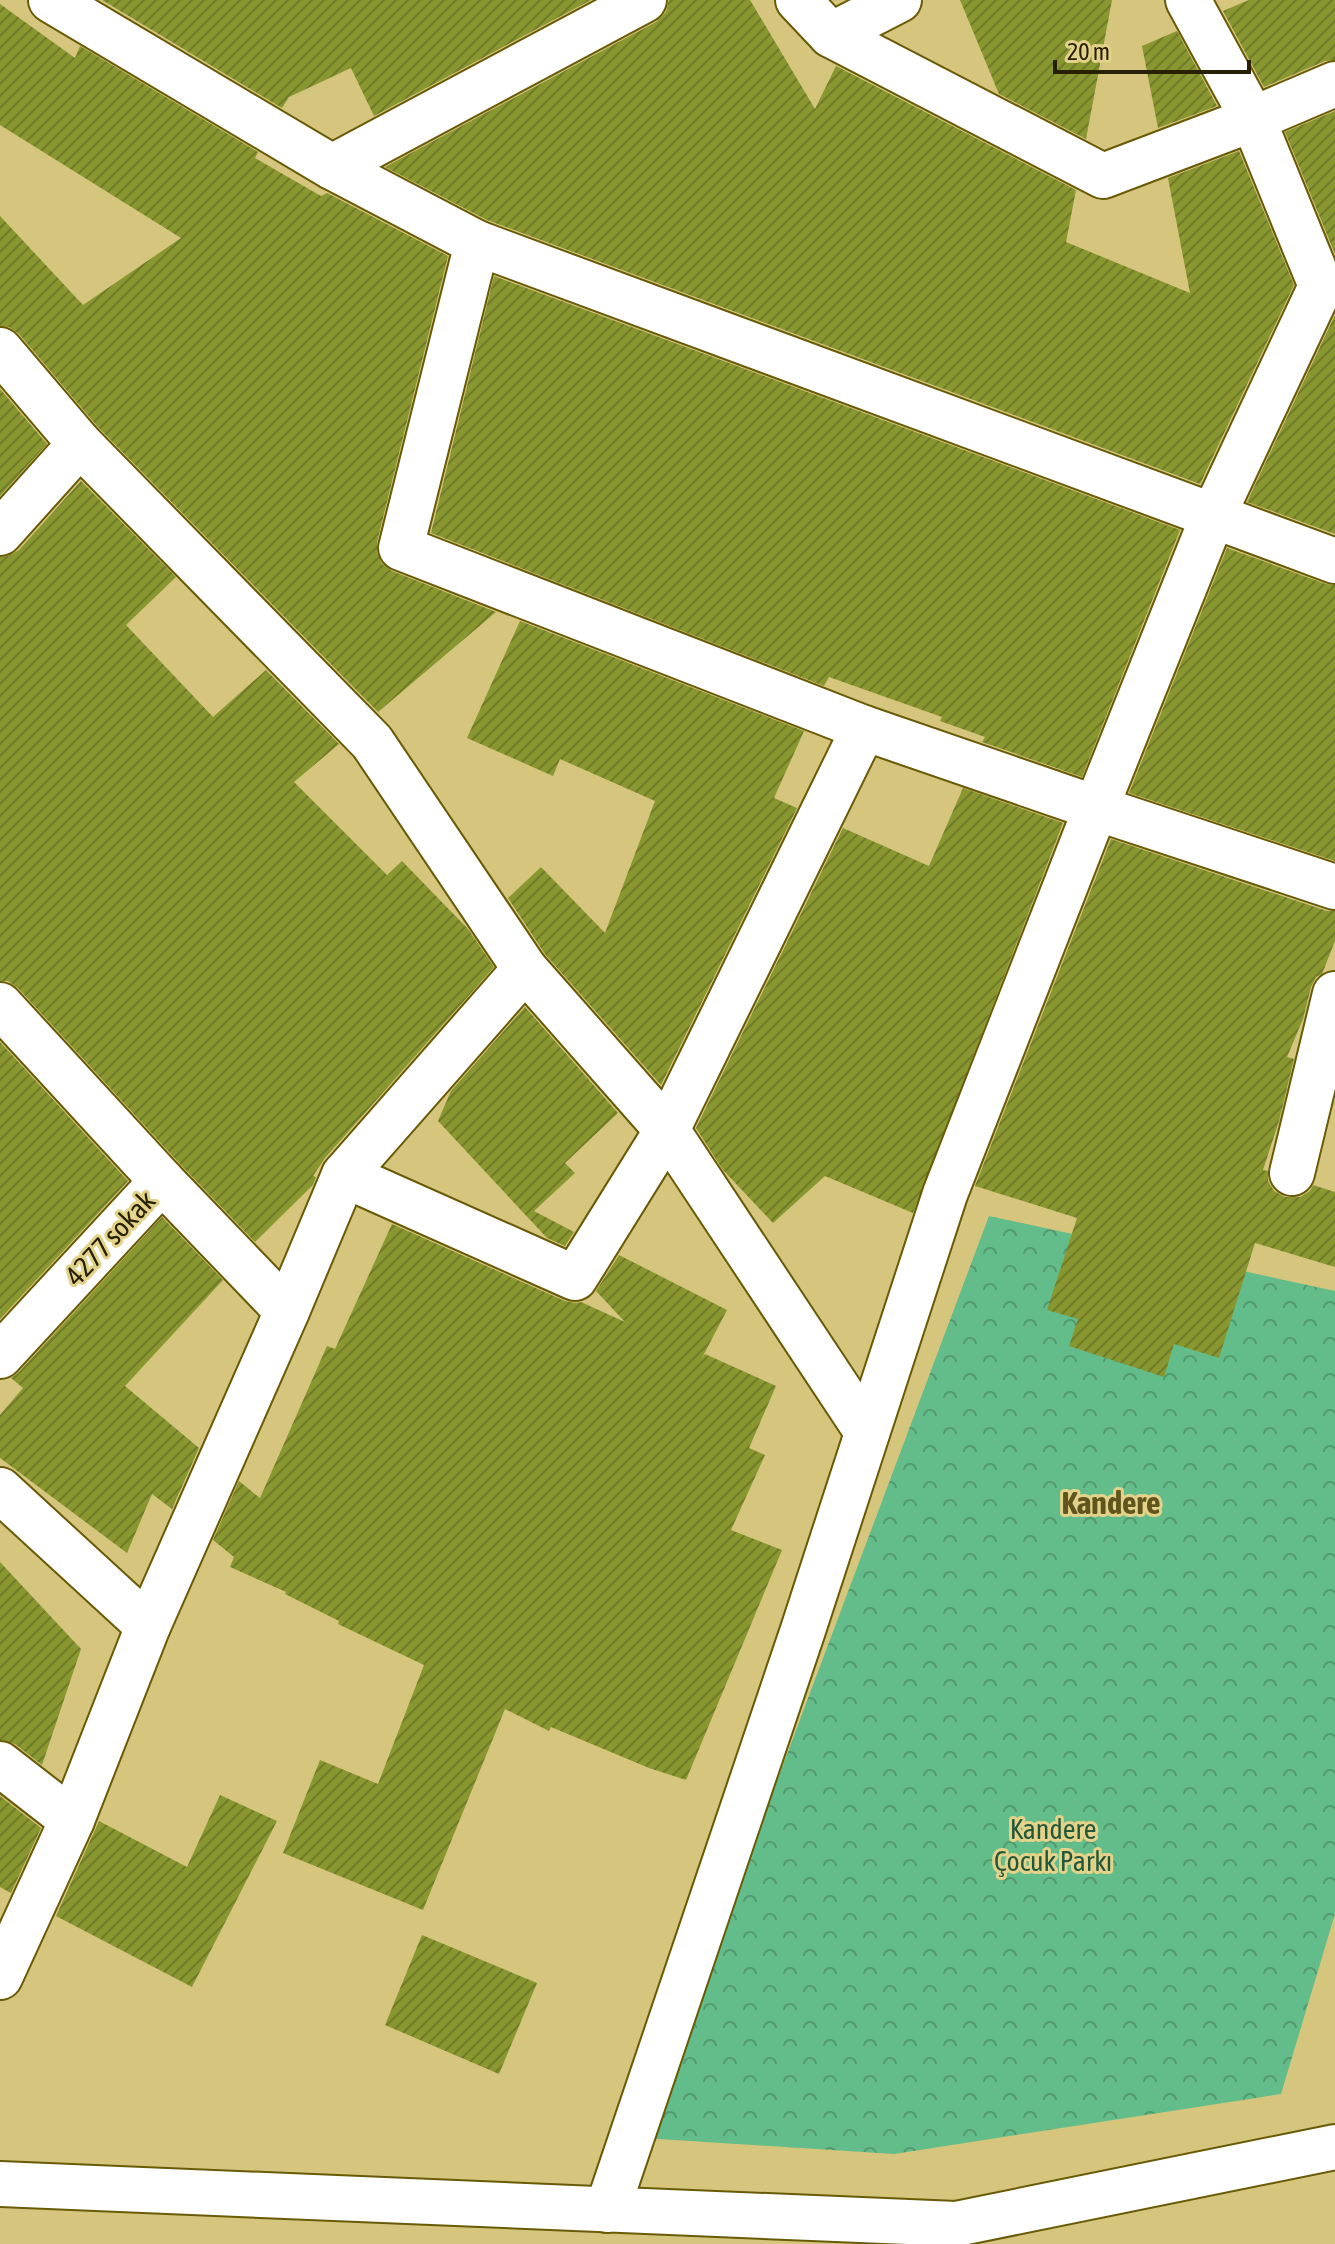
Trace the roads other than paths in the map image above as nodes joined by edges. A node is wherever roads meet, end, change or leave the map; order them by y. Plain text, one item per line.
1 (51, 0) edge
2 (644, 0) edge
3 (798, 0) edge
4 (899, 0) edge
5 (1188, 0) edge
6 (831, 35) junction
7 (1335, 84) edge
8 (1253, 119) junction
9 (332, 167) junction
10 (477, 243) junction
11 (1328, 288) edge
12 (0, 350) edge
13 (80, 444) junction
14 (1213, 516) junction
15 (0, 533) edge
16 (1335, 561) edge
17 (864, 728) junction
18 (1096, 808) junction
19 (1335, 887) edge
20 (525, 969) junction
21 (1335, 994) edge
22 (0, 1005) edge
23 (667, 1130) junction
24 (1292, 1173) dead end
25 (344, 1175) junction
26 (162, 1181) junction
27 (287, 1311) junction
28 (0, 1356) edge
29 (867, 1432) junction
30 (0, 1490) edge
31 (148, 1626) junction
32 (0, 1764) edge
33 (72, 1820) junction
34 (0, 1977) edge
35 (1335, 2147) edge
36 (0, 2184) edge
37 (607, 2210) junction

1 - 9 street
2 - 9 street
3 - 6 street
4 - 6 street
5 - 8 street
6 - 8 street
7 - 8 street
8 - 11 street
9 - 10 street
10 - 14 street
10 - 17 street
11 - 14 street
12 - 13 street
13 - 15 street
13 - 20 street
14 - 16 street
14 - 18 street
17 - 18 street
17 - 23 street
18 - 19 street
18 - 29 street
20 - 23 street
20 - 25 street
21 - 24 street
22 - 26 street
23 - 25 street
23 - 29 street
25 - 27 street
26 - 27 street, 4277 sokak
26 - 28 street, 4277 sokak
27 - 31 street
29 - 37 street
30 - 31 street
31 - 33 street
32 - 33 street
33 - 34 street
35 - 37 street
36 - 37 street

